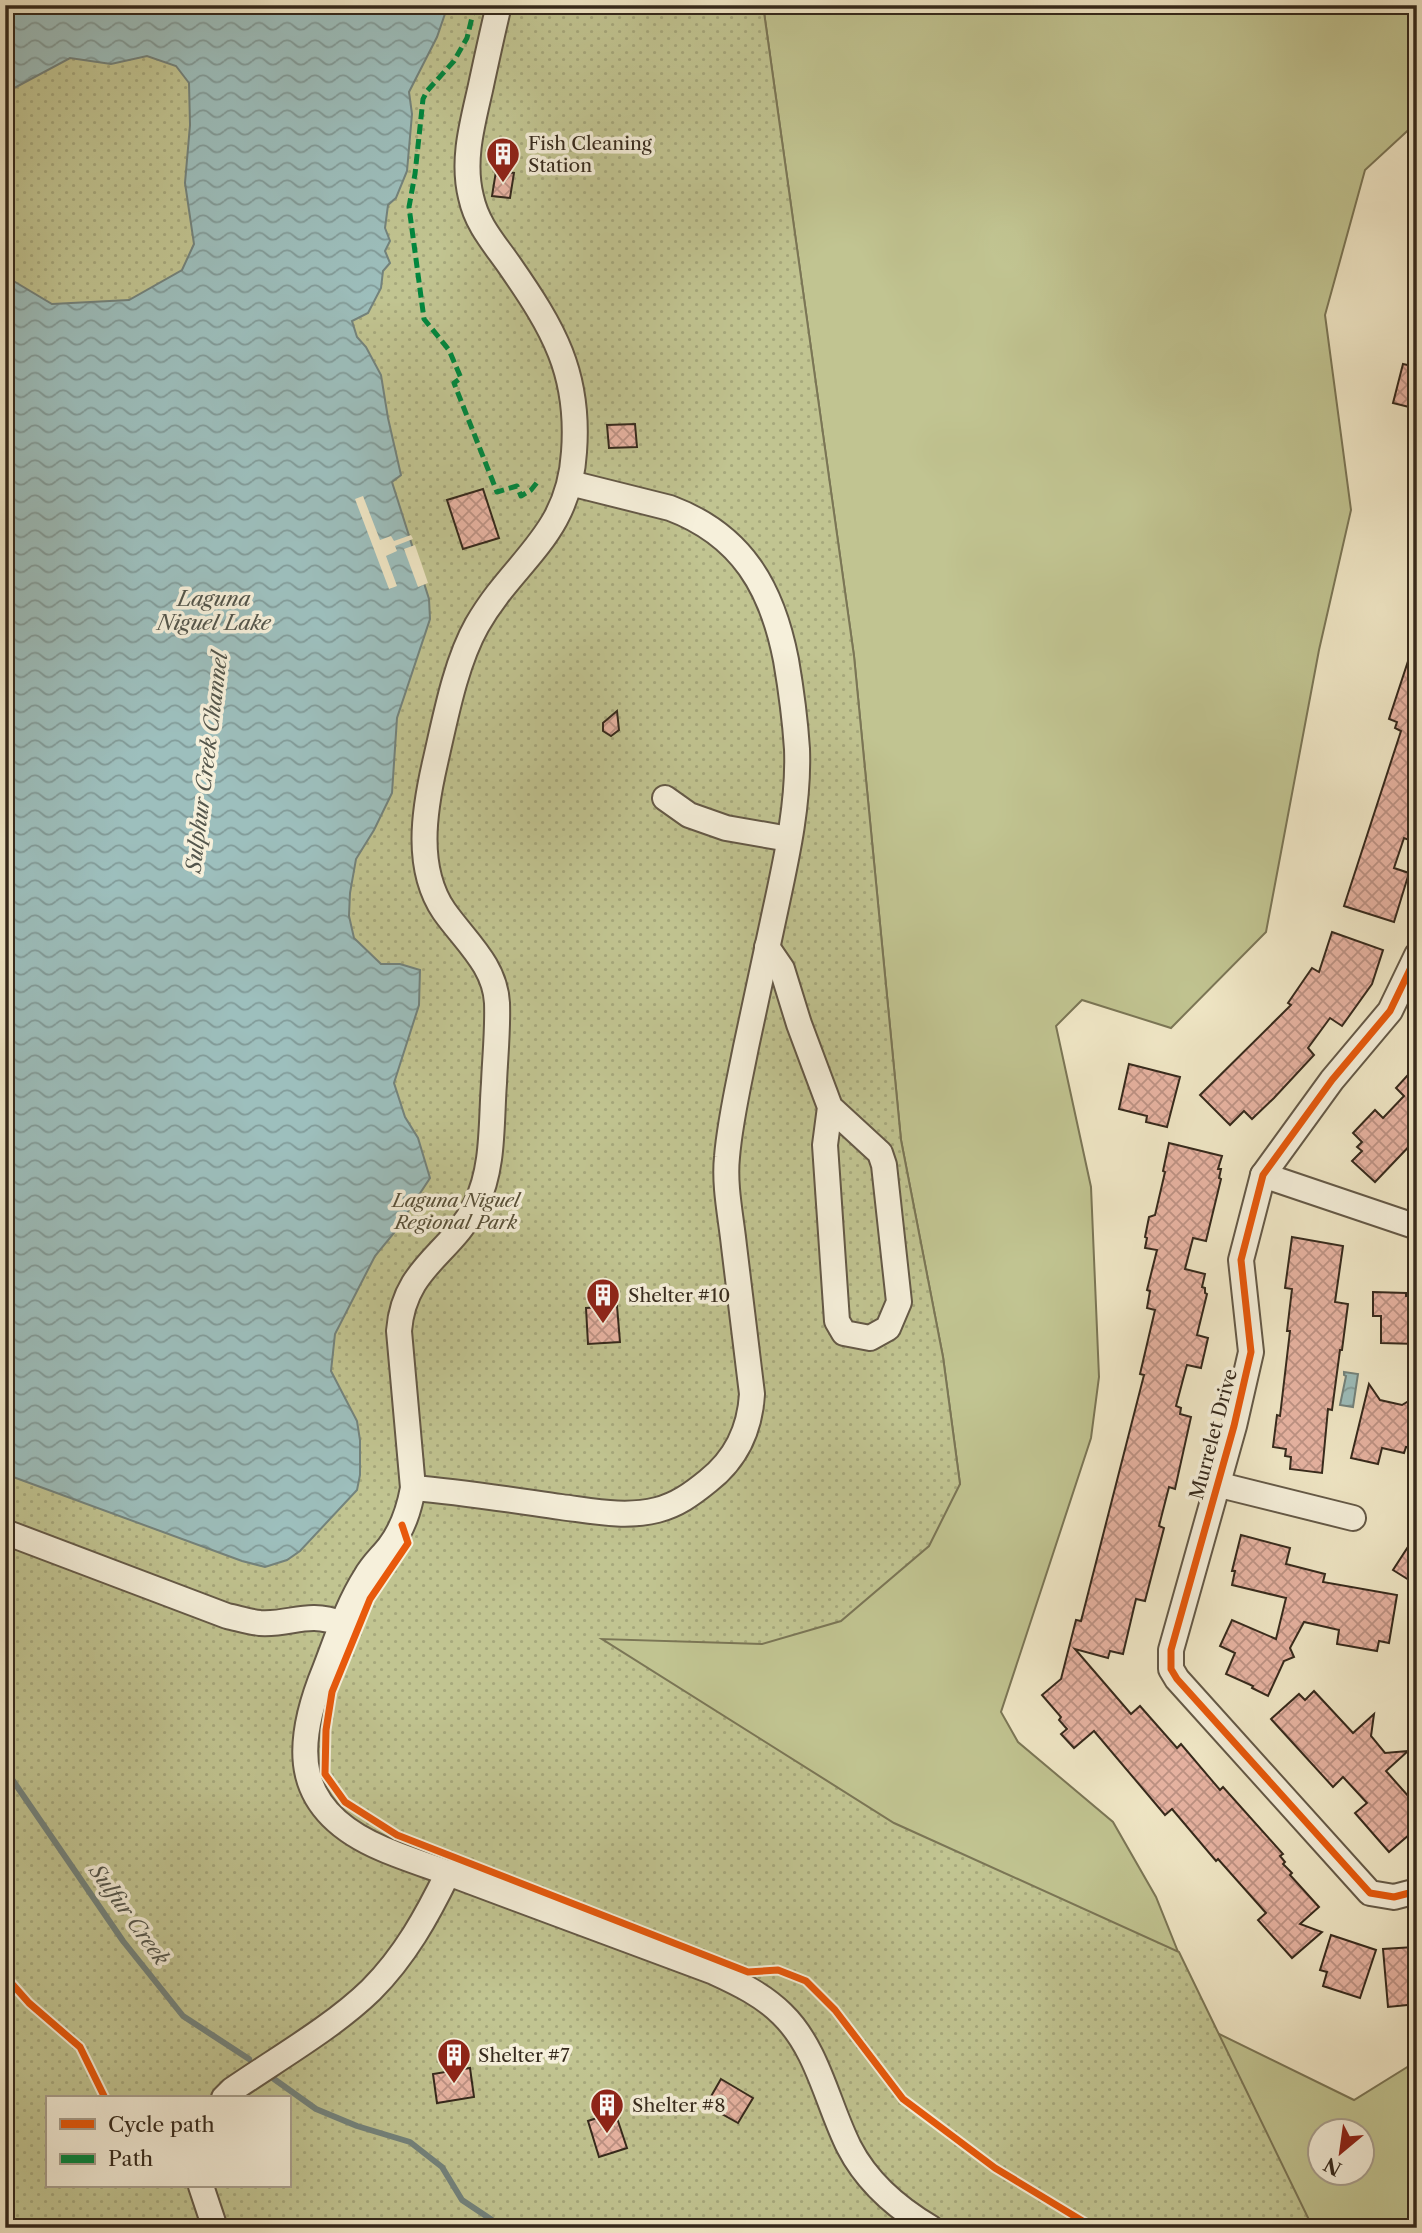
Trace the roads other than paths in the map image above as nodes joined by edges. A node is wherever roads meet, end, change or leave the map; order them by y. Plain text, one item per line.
1 (499, 5) edge
2 (570, 483) junction
3 (664, 798) dead end
4 (789, 839) junction
5 (767, 947) junction
6 (1417, 955) edge
7 (830, 1107) junction
8 (1263, 1175) junction
9 (1417, 1227) edge
10 (1216, 1484) junction
11 (413, 1488) junction
12 (1353, 1518) dead end
13 (5, 1532) edge
14 (343, 1624) junction
15 (448, 1874) junction
16 (1417, 1891) edge
17 (226, 2096) edge
18 (202, 2188) edge
19 (215, 2228) edge
20 (932, 2228) edge

1 - 2 street
2 - 4 street
2 - 11 street
3 - 4 street
4 - 5 street
5 - 7 street
5 - 11 street
6 - 8 street, Murrelet Drive
7 - 7 street
8 - 9 street
8 - 10 street, Murrelet Drive
10 - 12 street
10 - 16 street, Murrelet Drive
11 - 14 street
13 - 14 street
14 - 15 street
15 - 17 street
15 - 20 street
18 - 19 street

